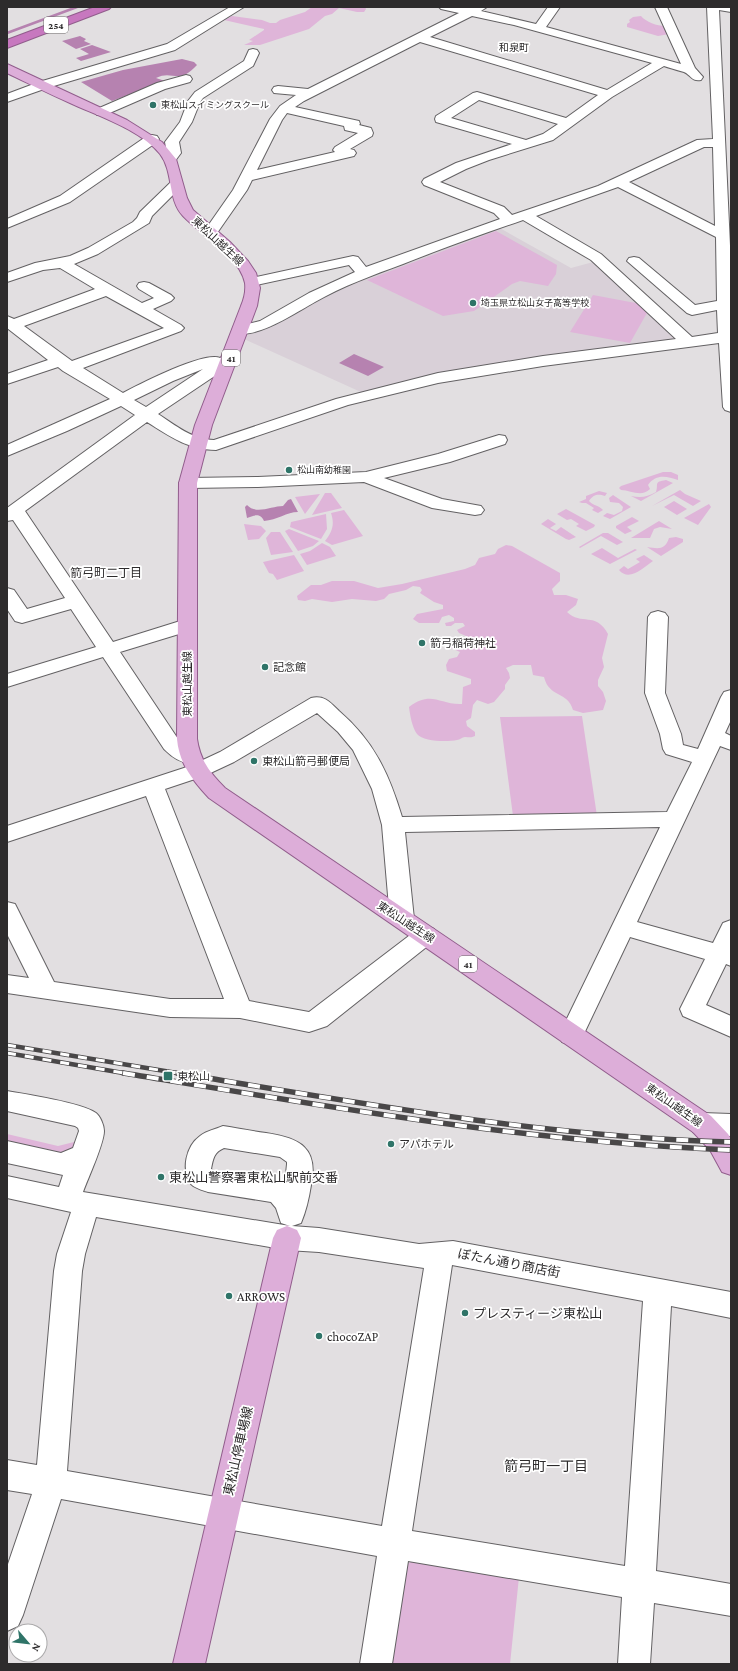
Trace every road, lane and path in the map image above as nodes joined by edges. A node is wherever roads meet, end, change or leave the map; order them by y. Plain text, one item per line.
1 (90, 7) edge
2 (105, 7) edge
3 (238, 7) edge
4 (444, 7) edge
5 (482, 7) edge
6 (554, 7) edge
7 (661, 7) edge
8 (713, 7) edge
9 (721, 7) edge
10 (731, 9) edge
11 (470, 12) junction
12 (538, 29) junction
13 (419, 38) junction
14 (7, 39) edge
15 (7, 44) edge
16 (253, 53) dead end
17 (661, 63) junction
18 (7, 68) edge
19 (690, 70) junction
20 (186, 80) dead end
21 (43, 85) junction
22 (716, 87) junction
23 (278, 90) dead end
24 (310, 93) junction
25 (608, 94) junction
26 (7, 98) edge
27 (284, 109) junction
28 (101, 112) junction
29 (568, 123) junction
30 (725, 126) edge
31 (152, 139) junction
32 (527, 144) junction
33 (723, 152) edge
34 (170, 158) junction
35 (246, 177) junction
36 (619, 182) junction
37 (176, 185) junction
38 (524, 215) junction
39 (510, 220) junction
40 (7, 224) edge
41 (725, 228) edge
42 (210, 233) junction
43 (634, 261) dead end
44 (62, 263) junction
45 (364, 274) junction
46 (7, 278) edge
47 (252, 282) junction
48 (144, 286) dead end
49 (107, 290) junction
50 (725, 304) junction
51 (141, 310) junction
52 (10, 323) edge
53 (240, 330) junction
54 (726, 337) junction
55 (688, 341) junction
56 (231, 358) junction
57 (65, 364) junction
58 (7, 379) edge
59 (121, 400) junction
60 (731, 407) edge
61 (146, 415) junction
62 (498, 440) dead end
63 (197, 443) junction
64 (7, 451) edge
65 (366, 477) junction
66 (188, 483) junction
67 (475, 510) dead end
68 (12, 514) edge
69 (7, 594) edge
70 (76, 601) junction
71 (658, 617) dead end
72 (187, 627) junction
73 (108, 650) junction
74 (7, 681) edge
75 (731, 697) edge
76 (722, 740) edge
77 (704, 758) junction
78 (193, 764) junction
79 (153, 786) junction
80 (675, 819) junction
81 (393, 825) junction
82 (7, 834) edge
83 (7, 910) edge
84 (402, 919) junction
85 (624, 927) junction
86 (731, 929) edge
87 (426, 935) junction
88 (725, 956) edge
89 (7, 984) edge
90 (44, 989) junction
91 (240, 1009) junction
92 (731, 1027) edge
93 (571, 1035) junction
94 (7, 1101) edge
95 (702, 1124) junction
96 (731, 1125) edge
97 (7, 1152) edge
98 (84, 1155) junction
99 (731, 1164) edge
100 (7, 1187) edge
101 (77, 1202) junction
102 (285, 1215) junction
103 (440, 1253) junction
104 (658, 1291) junction
105 (731, 1305) edge
106 (7, 1475) edge
107 (50, 1482) junction
108 (224, 1514) junction
109 (396, 1542) junction
110 (639, 1584) junction
111 (731, 1600) edge
112 (7, 1615) edge
113 (189, 1664) edge
114 (376, 1664) edge
115 (634, 1664) edge

1 - 14 highway, 254
2 - 15 highway, 254
3 - 21 street
4 - 11 street
5 - 11 street
6 - 12 street
7 - 19 street
8 - 22 street
9 - 10 street
11 - 12 street
11 - 13 street
12 - 17 street
13 - 24 street
13 - 25 street
16 - 34 street
17 - 19 street
17 - 25 street
18 - 21 main road, 東松山越生線
19 - 22 street
20 - 28 street
21 - 26 street
21 - 28 main road, 東松山越生線
22 - 30 street
23 - 24 street
24 - 27 street
25 - 29 street
27 - 35 street
27 - 35 street
28 - 31 main road, 東松山越生線
29 - 32 street
29 - 32 street
30 - 33 street
31 - 34 main road, 東松山越生線
31 - 40 street
32 - 39 street
33 - 36 street
33 - 41 street
34 - 37 main road, 東松山越生線
35 - 42 street
36 - 38 street
36 - 41 street
37 - 42 main road, 東松山越生線
37 - 44 street
38 - 39 street
38 - 55 street
39 - 45 street
41 - 50 street
42 - 47 main road, 東松山越生線
43 - 50 street
44 - 46 street
44 - 49 street
45 - 47 street
45 - 53 street
47 - 53 main road, 東松山越生線 / 41
48 - 51 street
49 - 51 street
49 - 52 street
50 - 54 street
51 - 57 street
52 - 57 street
53 - 56 main road, 東松山越生線 / 41
54 - 55 street
54 - 60 street
55 - 63 street
56 - 59 street
56 - 61 street
56 - 63 main road, 東松山越生線 / 41
57 - 58 street
57 - 59 street
59 - 61 street
59 - 64 street
61 - 63 street
61 - 68 street
62 - 65 street
63 - 66 main road, 東松山越生線 / 41
65 - 66 street
65 - 67 street
66 - 72 main road, 東松山越生線 / 41
68 - 70 street
69 - 70 street
70 - 73 street
71 - 77 street
72 - 73 street
72 - 78 main road, 東松山越生線 / 41
73 - 74 street
73 - 78 street
75 - 76 street
76 - 77 street
77 - 80 street
78 - 79 street
78 - 81 street
78 - 84 main road, 東松山越生線 / 41
79 - 82 street
79 - 91 street
80 - 81 street
80 - 85 street
81 - 84 street
83 - 90 street
84 - 87 main road, 東松山越生線 / 41
85 - 88 street
85 - 93 street
86 - 88 street
87 - 91 street
87 - 93 main road, 東松山越生線 / 41
88 - 92 street
89 - 90 street
90 - 91 street
93 - 95 main road, 東松山越生線 / 41
94 - 98 street
95 - 96 street
95 - 99 main road, 東松山越生線 / 41
97 - 98 street
98 - 101 street
100 - 101 street
101 - 102 street
101 - 107 street
102 - 102 street
102 - 103 street, ぼたん通り商店街
102 - 108 main road, 東松山停車場線
103 - 104 street, ぼたん通り商店街
103 - 109 street
104 - 105 street, ぼたん通り商店街
104 - 110 street
106 - 107 street
107 - 108 street
107 - 112 street
108 - 109 street
108 - 113 main road, 東松山停車場線
109 - 110 street
109 - 114 street
110 - 111 street
110 - 115 street

